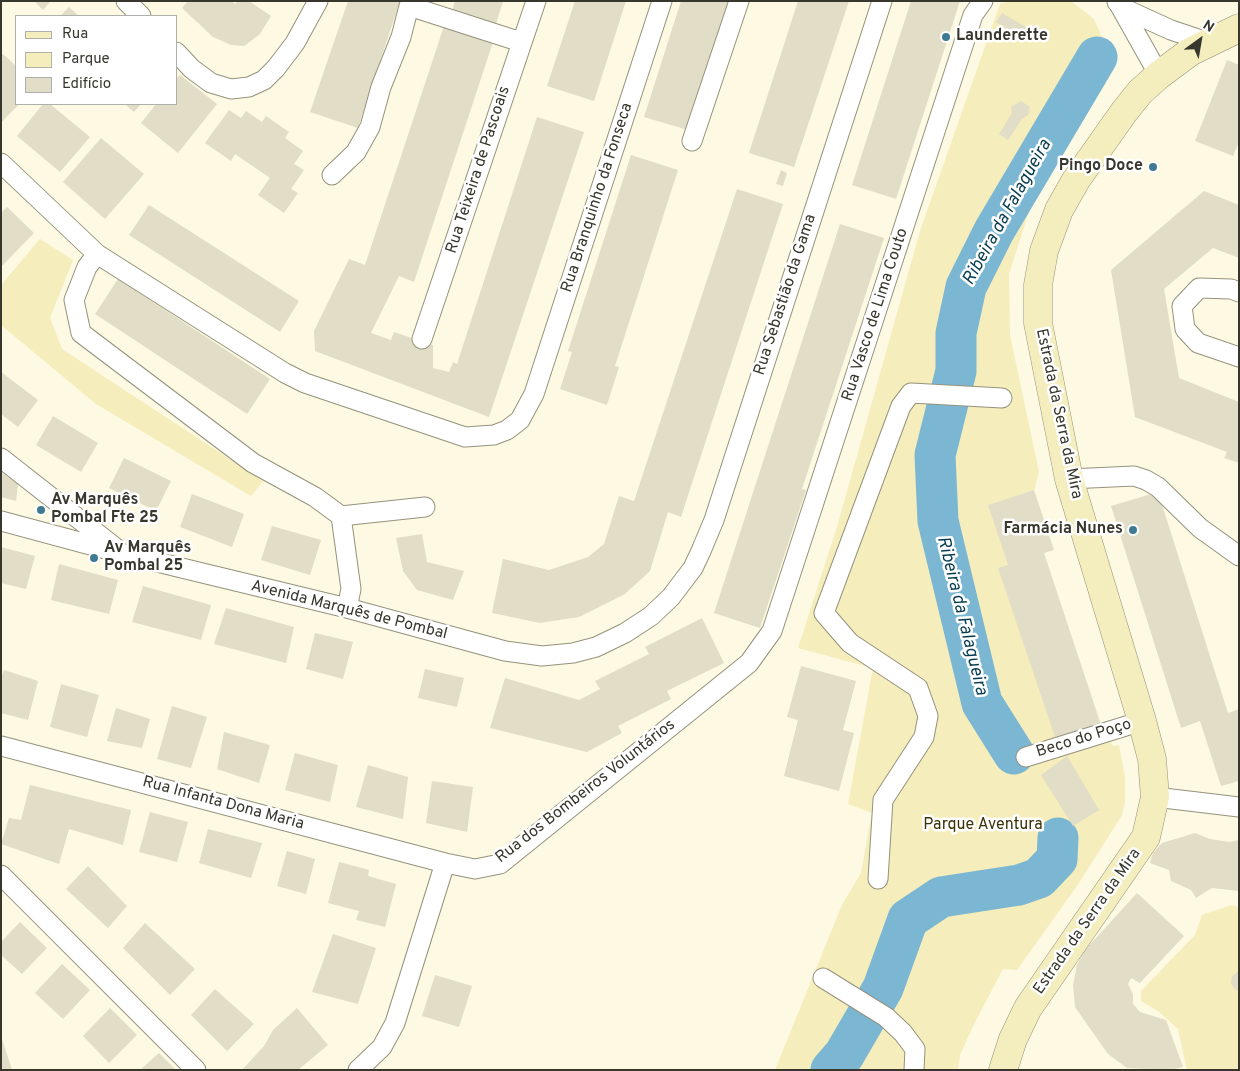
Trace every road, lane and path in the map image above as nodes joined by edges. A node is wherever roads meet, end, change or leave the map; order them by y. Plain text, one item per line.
1 (126, 1) edge
2 (318, 1) edge
3 (536, 1) edge
4 (662, 1) edge
5 (738, 1) edge
6 (882, 1) edge
7 (982, 1) edge
8 (1117, 2) edge
9 (140, 15) edge
10 (1239, 28) edge
11 (522, 42) junction
12 (1207, 42) junction
13 (178, 54) edge
14 (1158, 75) junction
15 (692, 141) dead end
16 (1, 163) edge
17 (332, 175) dead end
18 (97, 254) junction
19 (1239, 292) edge
20 (422, 339) dead end
21 (1239, 357) edge
22 (1002, 398) dead end
23 (1, 458) edge
24 (1069, 479) junction
25 (425, 507) dead end
26 (341, 516) junction
27 (1, 521) edge
28 (124, 554) junction
29 (1239, 556) edge
30 (680, 585) joint
31 (347, 608) junction
32 (772, 631) joint
33 (1142, 721) junction
34 (1, 746) edge
35 (1026, 757) dead end
36 (1155, 797) junction
37 (1239, 807) edge
38 (445, 863) junction
39 (1, 875) edge
40 (878, 880) dead end
41 (823, 978) dead end
42 (196, 1070) edge
43 (358, 1070) edge
44 (914, 1070) edge
45 (1003, 1070) edge

1 - 9 street
2 - 13 street
3 - 11 street, Rua Teixeira de Pascoais
4 - 18 street, Rua Branquinho da Fonseca
5 - 15 street
6 - 30 street, Rua Sebastião da Gama
7 - 32 street, Rua Vasco de Lima Couto
8 - 12 street
8 - 14 street
10 - 12 street, Estrada da Serra da Mira
11 - 17 street
11 - 20 street, Rua Teixeira de Pascoais
12 - 14 street, Estrada da Serra da Mira
14 - 24 street, Estrada da Serra da Mira
16 - 18 street, Rua Branquinho da Fonseca
18 - 26 street
19 - 21 street
22 - 40 street
23 - 28 street
24 - 29 street
24 - 33 street, Estrada da Serra da Mira
25 - 26 street
26 - 31 street
27 - 28 street, Avenida Marquês de Pombal
28 - 31 street, Avenida Marquês de Pombal
30 - 31 street, Avenida Marquês de Pombal
32 - 38 street, Rua dos Bombeiros Voluntários
33 - 35 street, Beco do Poço
33 - 36 street, Estrada da Serra da Mira
34 - 38 street, Rua Infanta Dona Maria
36 - 37 street
36 - 45 street, Estrada da Serra da Mira
38 - 43 street
39 - 42 street
41 - 44 street

